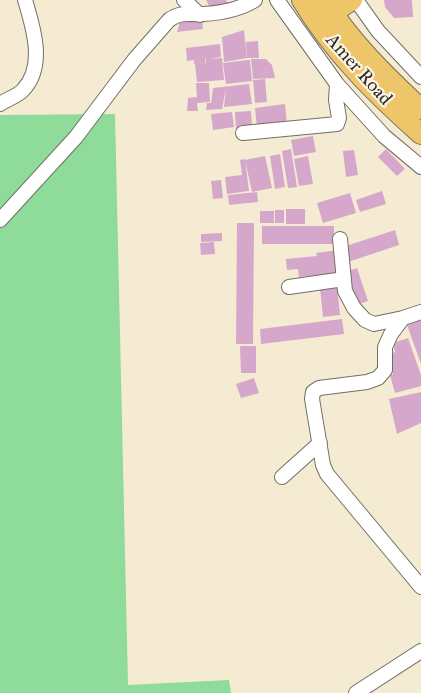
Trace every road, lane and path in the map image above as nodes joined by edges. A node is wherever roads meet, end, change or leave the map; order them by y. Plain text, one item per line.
1 (25, 0) edge
2 (184, 0) edge
3 (255, 0) edge
4 (277, 0) edge
5 (302, 0) edge
6 (354, 0) edge
7 (328, 7) edge
8 (200, 14) junction
9 (421, 76) edge
10 (337, 84) junction
11 (0, 104) edge
12 (421, 109) edge
13 (243, 133) dead end
14 (421, 134) edge
15 (421, 167) edge
16 (0, 220) edge
17 (340, 239) dead end
18 (344, 279) junction
19 (289, 287) dead end
20 (421, 312) edge
21 (403, 318) junction
22 (320, 443) junction
23 (282, 477) dead end
24 (421, 587) edge
25 (421, 652) edge
26 (356, 693) edge

1 - 11 street
2 - 8 street
3 - 8 street
4 - 10 street
5 - 14 highway, Amer Road
6 - 7 highway
6 - 9 street
7 - 12 highway, Amer Road
8 - 16 street
10 - 13 street
10 - 15 street
17 - 18 street
18 - 19 street
18 - 21 street
20 - 21 street
21 - 22 street
22 - 23 street
22 - 24 street
25 - 26 street

